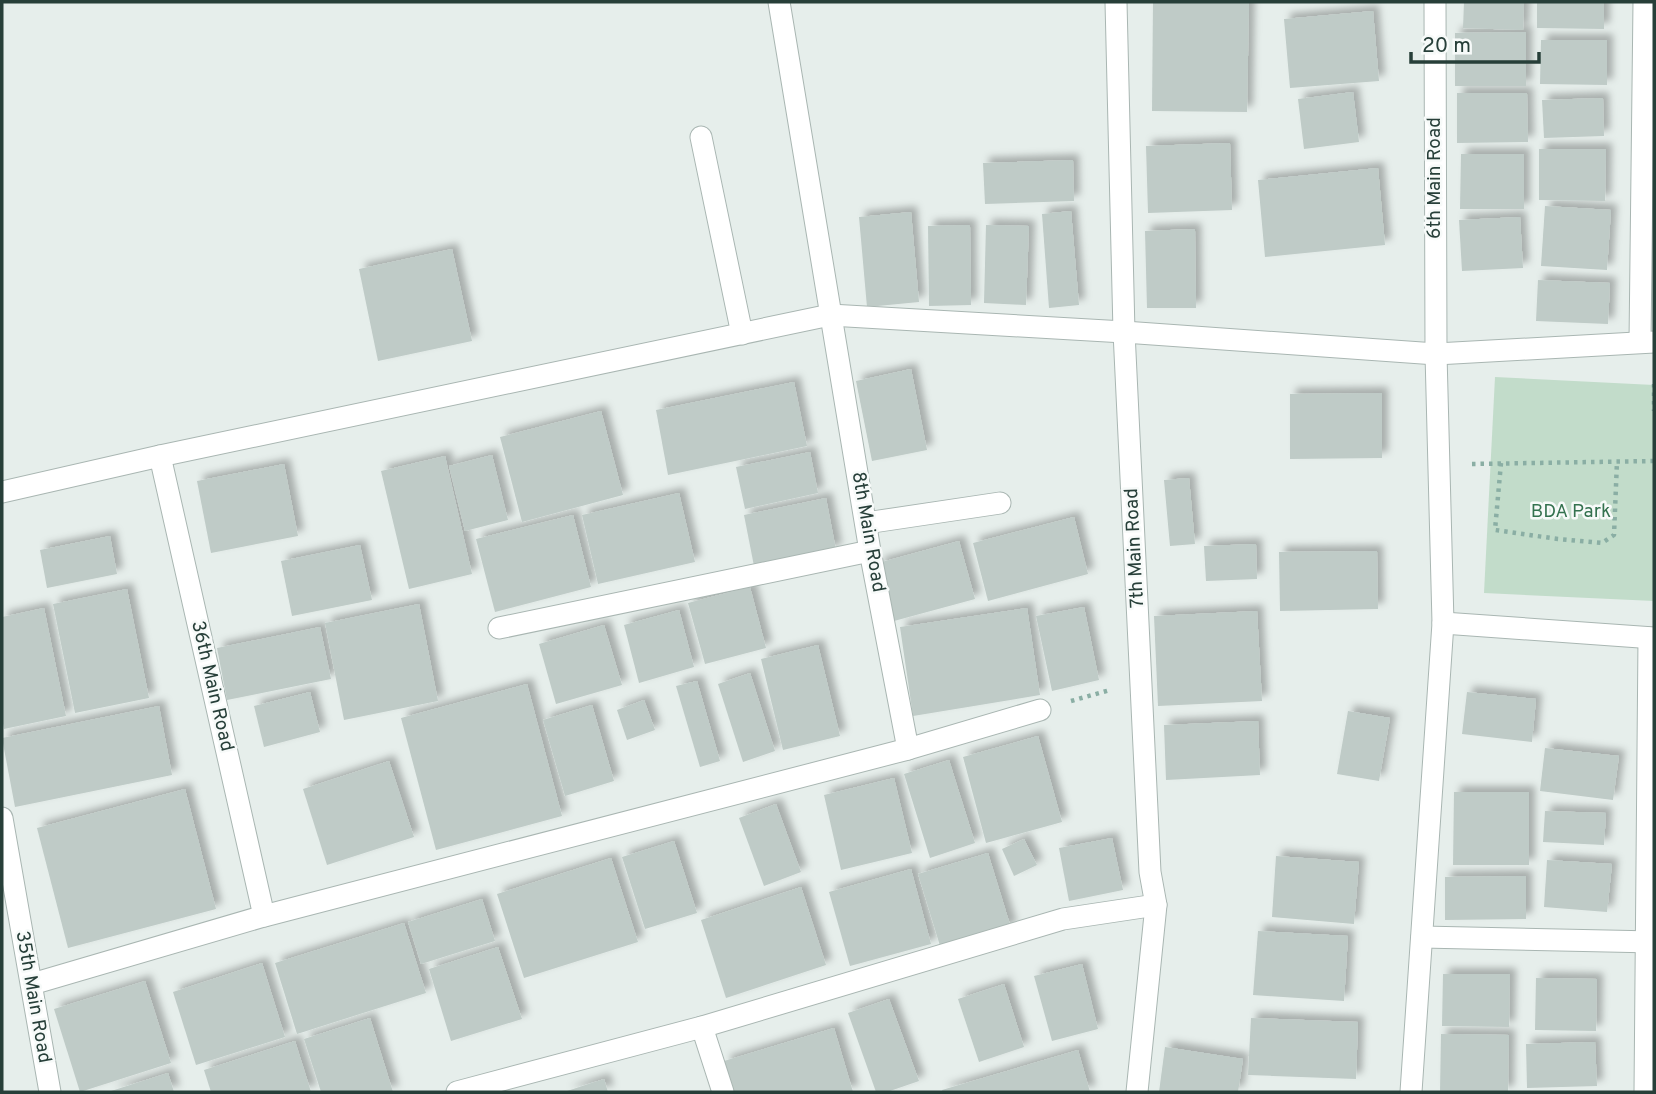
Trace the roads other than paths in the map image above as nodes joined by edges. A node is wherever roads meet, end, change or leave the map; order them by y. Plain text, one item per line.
1 (779, 2) edge
2 (1116, 2) edge
3 (1435, 2) edge
4 (1644, 2) edge
5 (701, 137) dead end
6 (830, 316) junction
7 (1124, 332) junction
8 (742, 334) junction
9 (1647, 342) edge
10 (1436, 354) junction
11 (160, 456) junction
12 (2, 492) edge
13 (1000, 503) dead end
14 (866, 523) junction
15 (870, 551) junction
16 (1443, 623) junction
17 (499, 628) dead end
18 (1652, 638) edge
19 (1040, 710) road end
20 (908, 749) junction
21 (2, 818) edge
22 (1156, 905) junction
23 (264, 916) junction
24 (1422, 937) junction
25 (1651, 942) edge
26 (32, 984) junction
27 (702, 1027) junction
28 (50, 1092) edge
29 (457, 1092) edge
30 (723, 1092) edge
31 (1138, 1092) edge
32 (1410, 1092) edge
33 (1645, 1092) edge

1 - 6 street, 8th Main Road
2 - 7 street, 7th Main Road
3 - 10 street, 6th Main Road
4 - 9 street
5 - 8 street
6 - 7 street
6 - 8 street
6 - 14 street, 8th Main Road
7 - 10 street
7 - 22 street, 7th Main Road
8 - 11 street
9 - 10 street
10 - 16 street, 6th Main Road
11 - 12 street
11 - 23 street, 36th Main Road
13 - 14 street
14 - 15 street, 8th Main Road
15 - 17 street
15 - 20 street, 8th Main Road
16 - 18 street
16 - 24 street, 6th Main Road
18 - 25 street
19 - 20 street
20 - 23 street
21 - 26 street, 35th Main Road
22 - 27 street
22 - 31 street, 7th Main Road
23 - 26 street
24 - 25 street
24 - 32 street, 6th Main Road
25 - 33 street
26 - 28 street, 35th Main Road
27 - 29 street
27 - 30 street

